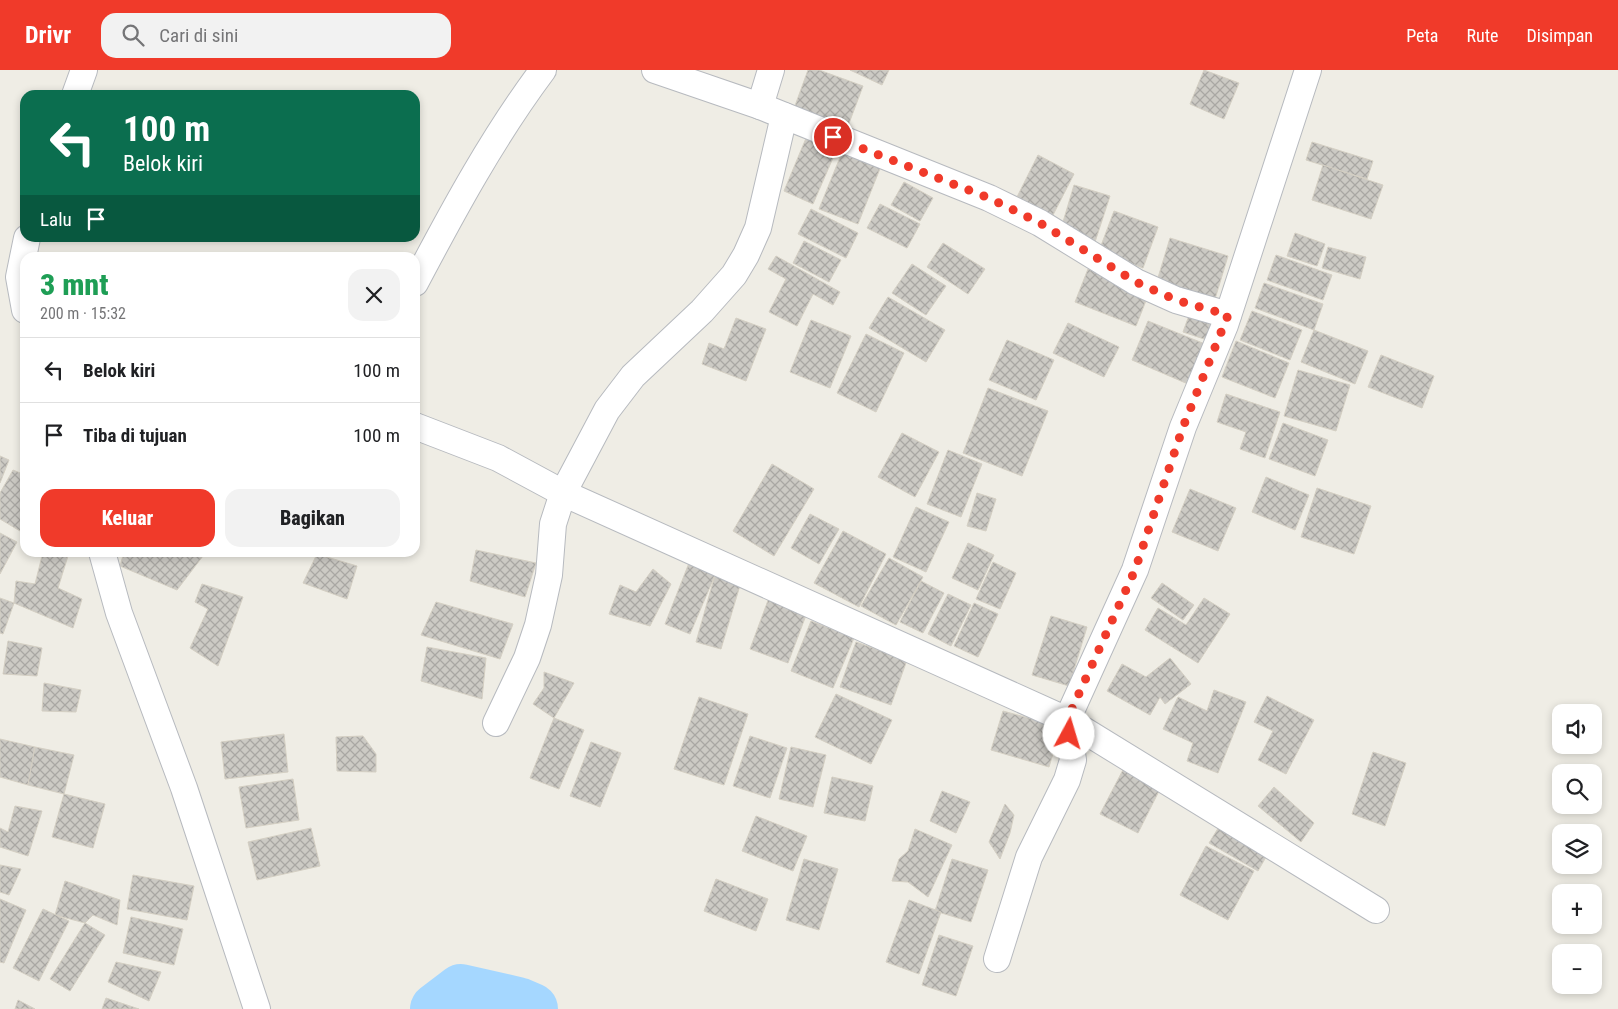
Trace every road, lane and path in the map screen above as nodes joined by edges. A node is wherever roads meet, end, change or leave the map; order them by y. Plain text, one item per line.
1 (84, 70) edge
2 (543, 70) edge
3 (656, 70) edge
4 (771, 70) edge
5 (1308, 70) edge
6 (77, 90) edge
7 (760, 106) junction
8 (784, 116) junction
9 (20, 261) edge
10 (420, 274) edge
11 (15, 277) edge
12 (20, 294) edge
13 (1228, 315) junction
14 (420, 428) edge
15 (563, 493) junction
16 (103, 557) edge
17 (1067, 720) junction
18 (496, 723) dead end
19 (1376, 910) dead end
20 (997, 959) dead end
21 (257, 1009) edge

1 - 6 street
2 - 10 street
3 - 7 street
4 - 7 street
5 - 13 street
7 - 8 street
8 - 13 street
8 - 15 street
9 - 11 street
11 - 12 street
13 - 17 street
14 - 15 street
15 - 17 street
15 - 18 street
16 - 21 street
17 - 19 street
17 - 20 street

